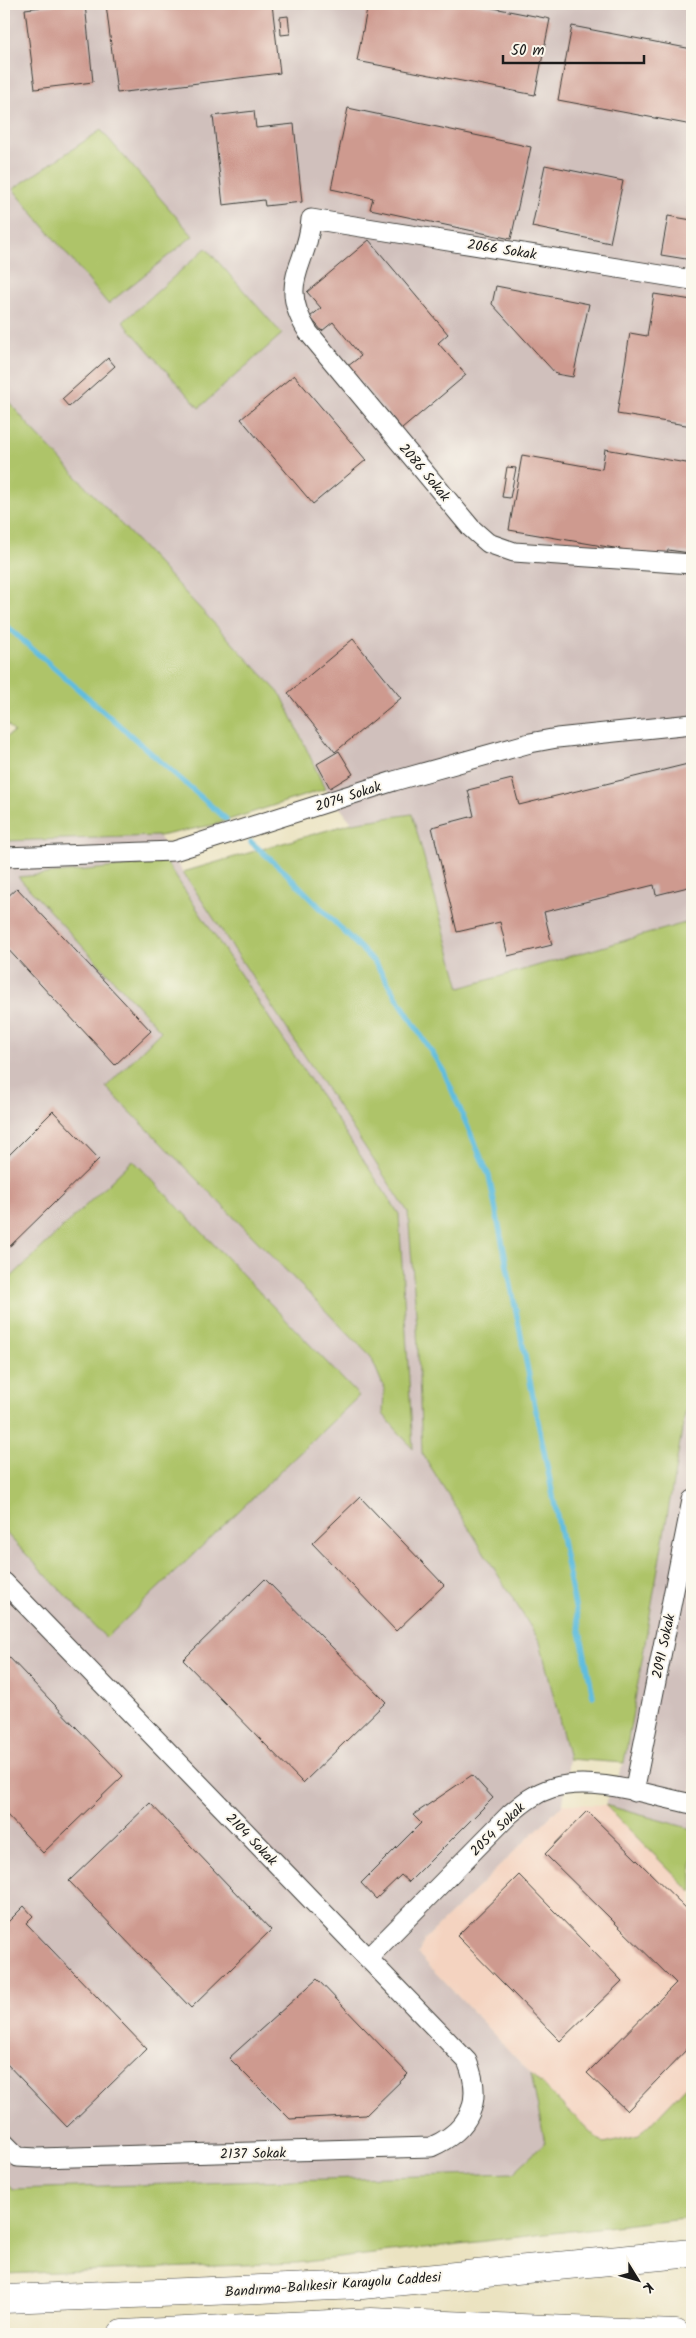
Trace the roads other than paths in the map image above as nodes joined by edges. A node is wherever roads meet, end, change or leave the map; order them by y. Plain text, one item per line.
1 (311, 219) joint
2 (692, 280) edge
3 (692, 564) edge
4 (692, 724) edge
5 (4, 856) edge
6 (692, 1500) edge
7 (4, 1582) edge
8 (634, 1792) junction
9 (692, 1804) edge
10 (368, 1958) junction
11 (472, 2109) joint
12 (4, 2142) edge
13 (692, 2253) edge
14 (4, 2300) edge
15 (122, 2334) edge
16 (676, 2334) edge

1 - 2 street, 2066 Sokak
1 - 3 street, 2086 Sokak
4 - 5 street, 2074 Sokak
6 - 8 street, 2091 Sokak
7 - 10 street, 2104 Sokak
8 - 9 street, 2054 Sokak
8 - 10 street, 2054 Sokak
10 - 11 street, 2104 Sokak
11 - 12 street, 2137 Sokak
13 - 14 highway, Bandırma-Balıkesir Karayolu Caddesi
15 - 16 highway

